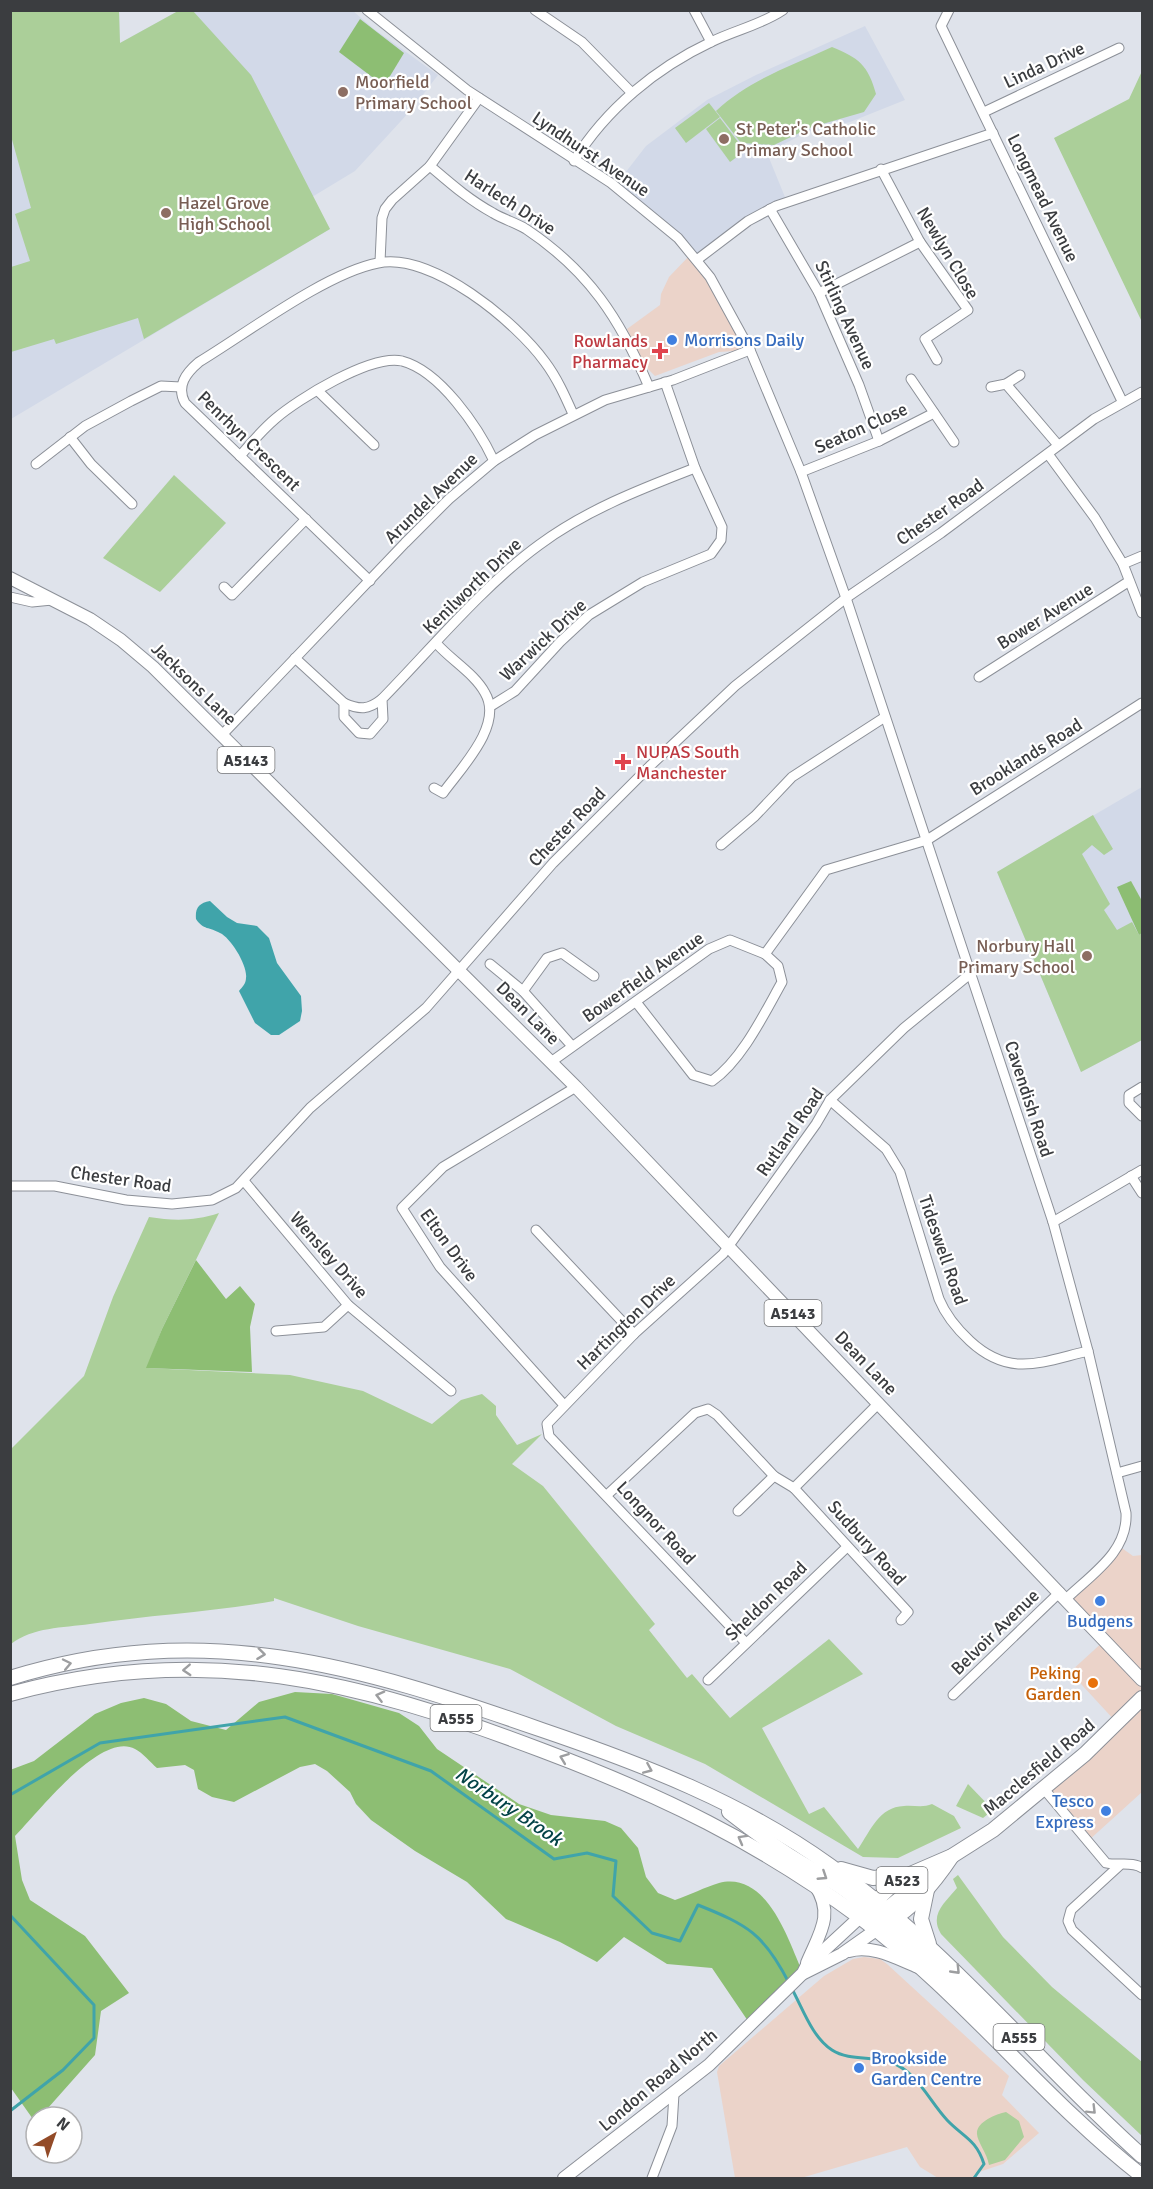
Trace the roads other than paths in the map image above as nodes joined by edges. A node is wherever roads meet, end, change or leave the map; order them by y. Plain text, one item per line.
1 (367, 10) edge
2 (535, 10) edge
3 (694, 10) edge
4 (783, 10) edge
5 (790, 10) edge
6 (948, 10) edge
7 (550, 14) edge
8 (772, 18) junction
9 (711, 42) junction
10 (1119, 48) dead end
11 (632, 93) junction
12 (479, 98) junction
13 (984, 112) junction
14 (993, 133) junction
15 (574, 160) junction
16 (430, 166) junction
17 (881, 169) junction
18 (770, 209) junction
19 (920, 242) junction
20 (698, 259) junction
21 (380, 262) junction
22 (819, 293) junction
23 (919, 330) dead end
24 (925, 339) junction
25 (750, 350) junction
26 (937, 360) dead end
27 (1020, 375) dead end
28 (911, 379) dead end
29 (665, 382) junction
30 (1006, 384) junction
31 (182, 387) junction
32 (649, 387) junction
33 (991, 387) dead end
34 (318, 391) junction
35 (1143, 392) edge
36 (1122, 401) junction
37 (934, 413) junction
38 (573, 414) junction
39 (70, 437) junction
40 (879, 441) junction
41 (954, 442) dead end
42 (374, 445) dead end
43 (1058, 445) junction
44 (1048, 454) junction
45 (240, 456) junction
46 (494, 461) junction
47 (36, 464) dead end
48 (695, 468) junction
49 (801, 472) junction
50 (132, 504) dead end
51 (306, 519) junction
52 (1143, 556) edge
53 (1123, 564) junction
54 (10, 578) edge
55 (370, 581) junction
56 (1128, 582) junction
57 (224, 586) dead end
58 (10, 597) edge
59 (846, 598) junction
60 (52, 600) junction
61 (1143, 613) edge
62 (437, 644) junction
63 (295, 658) junction
64 (979, 677) dead end
65 (382, 699) junction
66 (1143, 702) edge
67 (344, 703) junction
68 (491, 706) junction
69 (885, 717) junction
70 (221, 736) junction
71 (442, 794) dead end
72 (927, 840) junction
73 (721, 845) dead end
74 (765, 954) junction
75 (490, 964) dead end
76 (460, 971) junction
77 (970, 974) junction
78 (594, 976) dead end
79 (523, 991) junction
80 (636, 1002) junction
81 (572, 1046) junction
82 (551, 1062) junction
83 (576, 1087) junction
84 (1143, 1087) edge
85 (830, 1100) junction
86 (1143, 1116) edge
87 (1143, 1170) edge
88 (1131, 1176) junction
89 (244, 1181) junction
90 (10, 1186) edge
91 (1143, 1193) edge
92 (1053, 1222) junction
93 (536, 1230) dead end
94 (729, 1246) junction
95 (348, 1305) junction
96 (276, 1331) dead end
97 (634, 1334) junction
98 (1089, 1351) junction
99 (451, 1391) dead end
100 (879, 1403) junction
101 (564, 1405) junction
102 (547, 1424) joint
103 (1143, 1466) edge
104 (1117, 1473) junction
105 (774, 1476) junction
106 (794, 1488) junction
107 (607, 1495) junction
108 (738, 1511) dead end
109 (848, 1547) junction
110 (1063, 1595) junction
111 (901, 1620) dead end
112 (746, 1643) junction
113 (10, 1678) edge
114 (708, 1680) dead end
115 (1143, 1680) edge
116 (10, 1694) edge
117 (953, 1695) dead end
118 (1143, 1698) edge
119 (1044, 1789) junction
120 (706, 1795) junction
121 (950, 1860) junction
122 (830, 1865) junction
123 (1119, 1866) junction
124 (1143, 1868) edge
125 (908, 1875) junction
126 (815, 1886) junction
127 (928, 1888) junction
128 (878, 1916) junction
129 (930, 1945) junction
130 (842, 1954) junction
131 (920, 1968) junction
132 (802, 1973) junction
133 (1143, 1995) edge
134 (1024, 2068) junction
135 (674, 2094) junction
136 (1143, 2156) edge
137 (1143, 2176) edge
138 (564, 2178) edge
139 (652, 2178) edge

1 - 12 street, Lyndhurst Avenue
2 - 7 street
3 - 9 street
4 - 8 street
5 - 8 street
6 - 13 street, Longmead Avenue
7 - 11 street
8 - 9 street
9 - 11 street
10 - 13 street, Linda Drive
11 - 15 street
12 - 15 street, Lyndhurst Avenue
12 - 16 street
13 - 14 street, Longmead Avenue
14 - 17 street
14 - 36 street, Longmead Avenue
15 - 20 street, Lyndhurst Avenue
16 - 21 street
16 - 32 street, Harlech Drive
17 - 18 street
17 - 19 street, Newlyn Close
18 - 20 street
18 - 22 street, Stirling Avenue
19 - 22 street
19 - 24 street, Newlyn Close
20 - 25 street, Lyndhurst Avenue
21 - 31 street, Penrhyn Crescent
21 - 38 street
22 - 40 street, Stirling Avenue
23 - 24 street
24 - 26 street
25 - 29 street, Arundel Avenue
25 - 49 street, Lyndhurst Avenue
27 - 30 street
28 - 37 street, Seaton Close
29 - 32 street, Arundel Avenue
29 - 48 street, Warwick Drive
30 - 33 street
30 - 43 street
31 - 39 street
31 - 45 street, Penrhyn Crescent
32 - 38 street, Arundel Avenue
34 - 42 street
34 - 45 street
34 - 46 street
35 - 36 street, Chester Road
36 - 43 street, Chester Road
37 - 40 street, Seaton Close
37 - 41 street, Seaton Close
38 - 46 street, Arundel Avenue
39 - 47 street
39 - 50 street
40 - 49 street, Seaton Close
43 - 44 street, Chester Road
44 - 53 street
44 - 59 street, Chester Road
45 - 51 street, Penrhyn Crescent
46 - 55 street, Arundel Avenue
48 - 62 street, Kenilworth Drive
48 - 68 street, Warwick Drive
49 - 59 street, Lyndhurst Avenue
51 - 55 street, Penrhyn Crescent
51 - 57 street
52 - 53 street
53 - 56 street
54 - 60 main road, Jacksons Lane / A5143
55 - 63 street, Arundel Avenue
56 - 61 street
56 - 64 street, Bower Avenue
58 - 60 street
59 - 69 street, Cavendish Road
59 - 76 street, Chester Road
60 - 70 main road, Jacksons Lane / A5143
62 - 65 street, Kenilworth Drive
62 - 68 street
63 - 67 street
63 - 70 street, Arundel Avenue
65 - 67 street, Kenilworth Drive
65 - 67 street
66 - 72 street, Brooklands Road
68 - 71 street
69 - 72 street, Cavendish Road
69 - 73 street
70 - 76 main road, Jacksons Lane / A5143
72 - 74 street
72 - 77 street, Cavendish Road
74 - 80 street, Bowerfield Avenue
74 - 80 street
75 - 79 street
76 - 82 main road, Dean Lane / A5143
76 - 89 street, Chester Road
77 - 85 street, Rutland Road
77 - 92 street, Cavendish Road
78 - 79 street
79 - 81 street
80 - 81 street, Bowerfield Avenue
81 - 82 street, Bowerfield Avenue
82 - 83 main road, Dean Lane / A5143
83 - 94 main road, Dean Lane / A5143
83 - 101 street, Elton Drive
84 - 86 street
85 - 94 street, Rutland Road
85 - 98 street, Tideswell Road
87 - 88 street
88 - 91 street
88 - 92 street
89 - 90 street, Chester Road
89 - 95 street, Wensley Drive
92 - 98 street, Cavendish Road
93 - 97 street
94 - 97 street, Hartington Drive
94 - 100 main road, Dean Lane / A5143
95 - 96 street
95 - 99 street, Wensley Drive
97 - 101 street, Hartington Drive
98 - 104 street, Cavendish Road
100 - 106 street
100 - 110 main road, Dean Lane / A5143
101 - 102 street, Hartington Drive
102 - 107 street, Longnor Road
103 - 104 street
104 - 110 street, Cavendish Road
105 - 106 street, Sudbury Road
105 - 107 street, Sudbury Road
105 - 108 street
106 - 109 street, Sudbury Road
107 - 112 street, Longnor Road
109 - 111 street, Sudbury Road
109 - 112 street, Sheldon Road
110 - 115 main road, Dean Lane / A5143
110 - 117 street, Belvoir Avenue
112 - 114 street, Sheldon Road
113 -> 120 highway, A555
126 -> 116 highway, A555
118 - 119 highway, Macclesfield Road / A523
119 - 121 highway, Macclesfield Road / A523
119 - 123 street
120 - 122 highway, A555
120 -> 128 highway
121 - 125 highway, Macclesfield Road / A523
121 - 127 highway, Macclesfield Road / A523
121 - 128 highway
122 - 125 highway
122 - 128 highway, A555
123 - 124 street
123 - 133 street
125 - 128 highway, Macclesfield Road / A523
126 - 128 highway, A555
126 - 132 main road
127 - 128 highway, Macclesfield Road / A523
127 - 129 highway
128 - 129 highway, A555
128 - 130 main road, Macclesfield Road
128 - 131 highway, A555
128 - 132 main road, Macclesfield Road
128 - 134 highway
129 -> 136 highway, A555
130 - 131 main road
130 - 132 main road, Macclesfield Road
131 - 134 highway, A555
132 - 135 main road, London Road North
134 - 137 highway, A555
135 - 138 main road, London Road North
135 - 139 street

